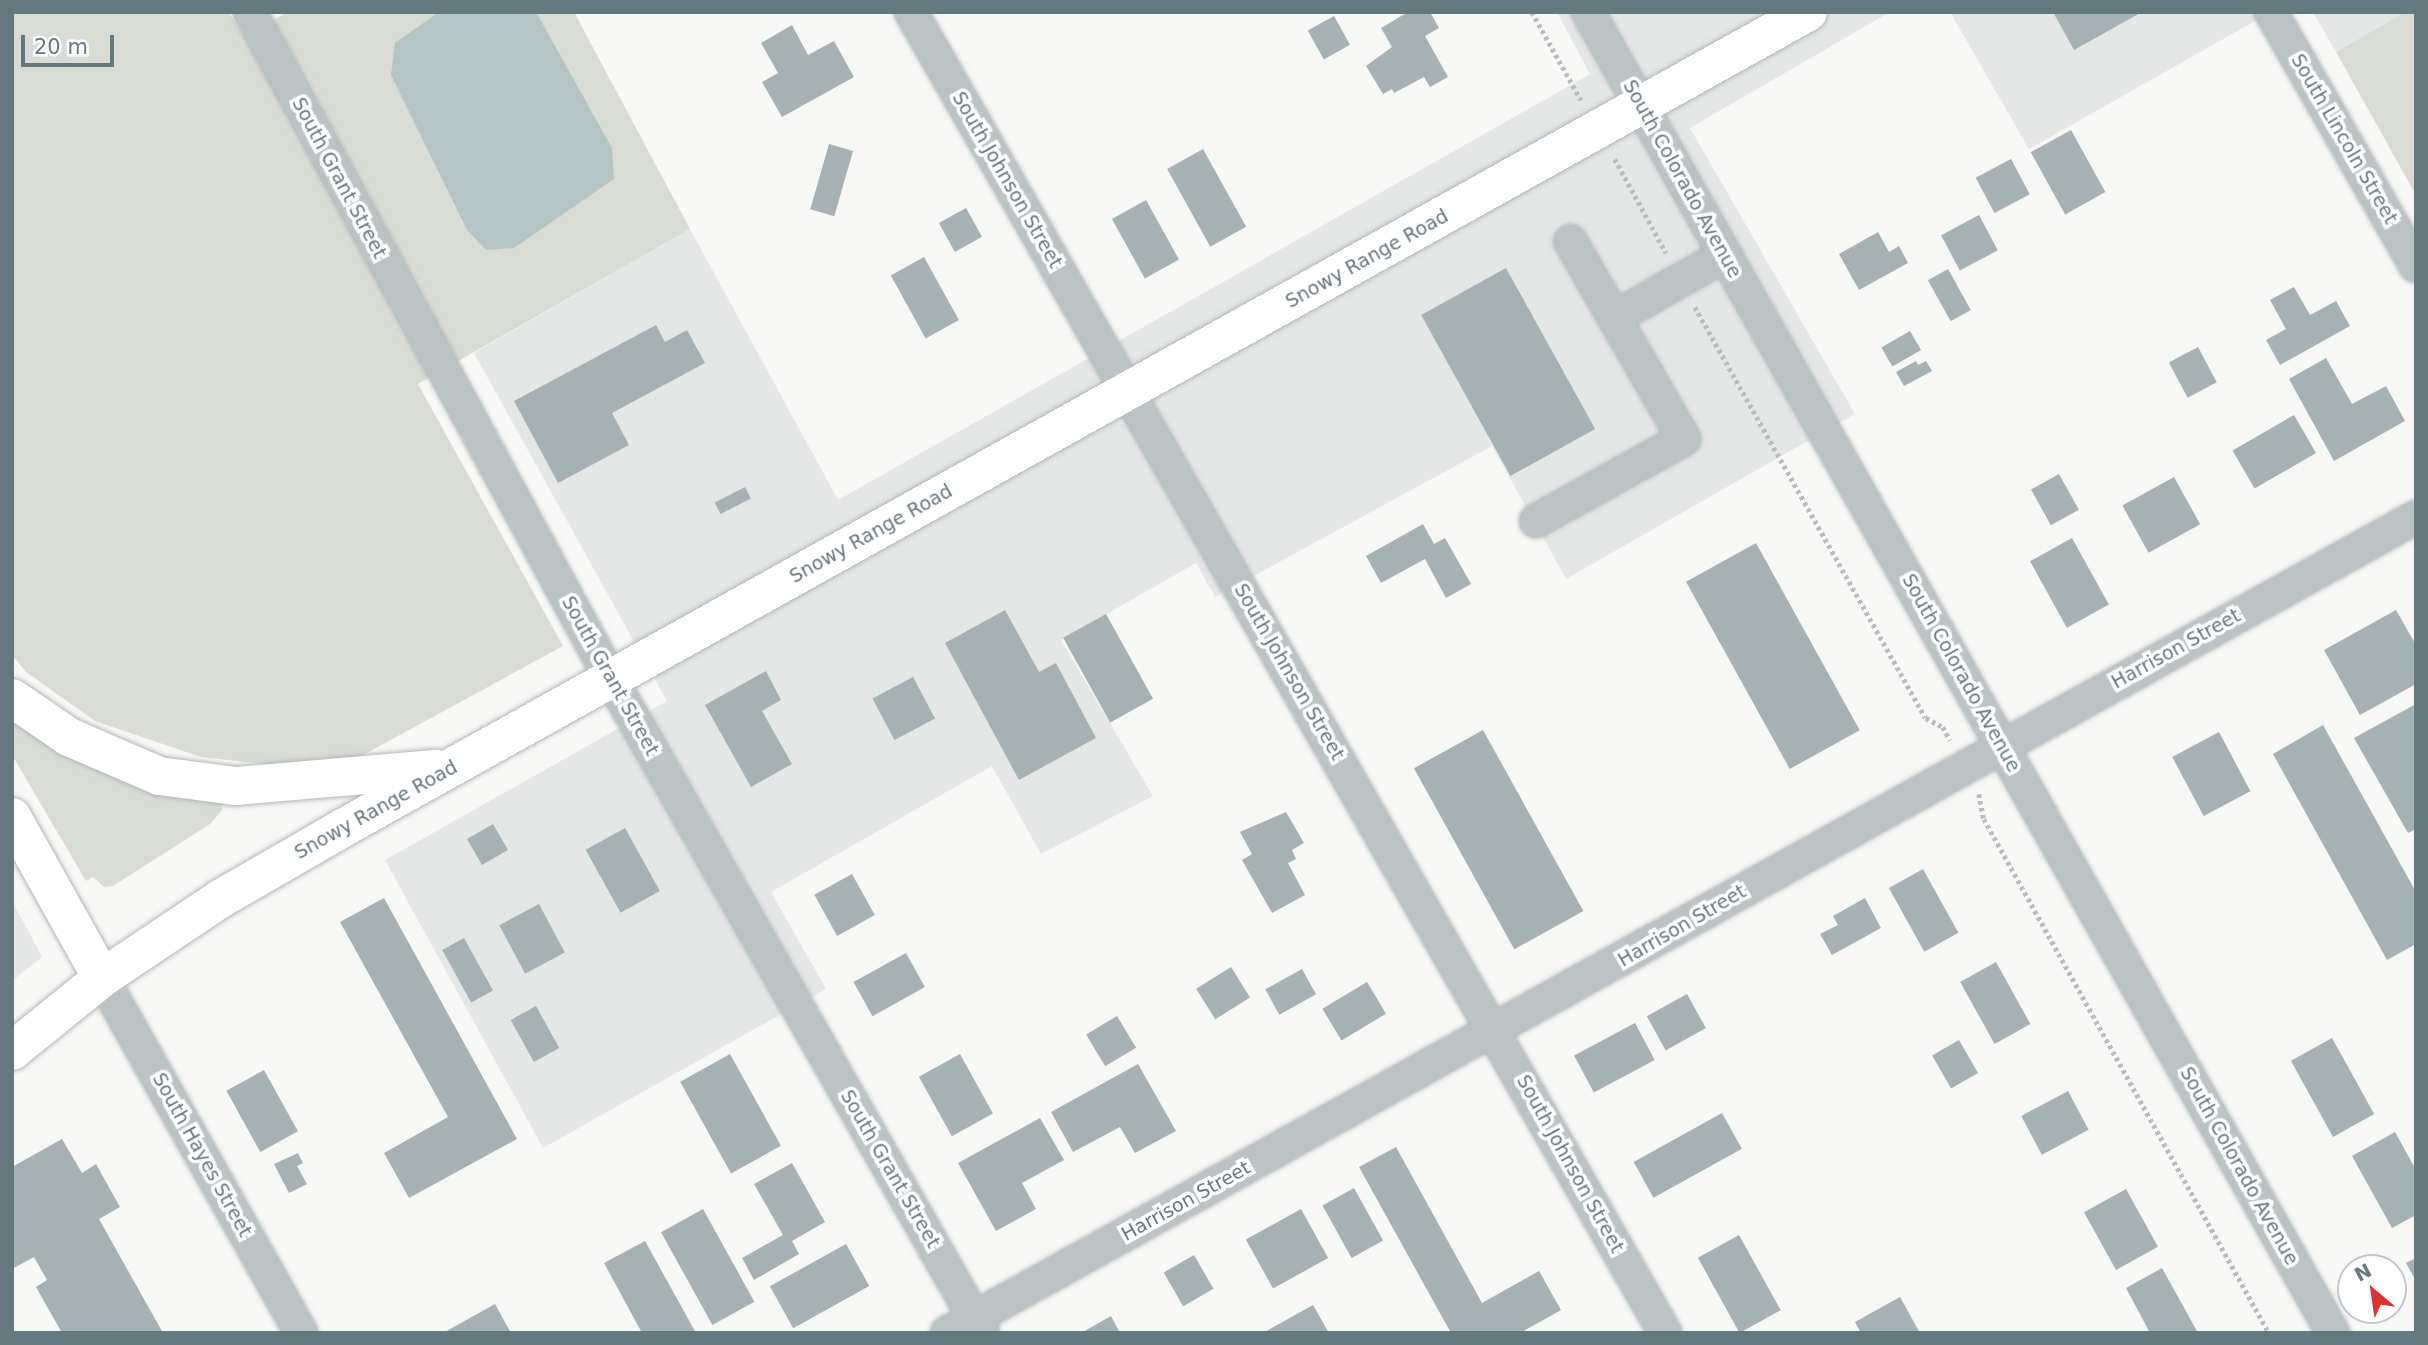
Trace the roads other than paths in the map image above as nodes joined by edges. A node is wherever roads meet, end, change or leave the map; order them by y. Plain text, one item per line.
1 (250, 12) edge
2 (911, 12) edge
3 (1588, 12) edge
4 (1808, 12) edge
5 (2271, 12) edge
6 (1641, 106) junction
7 (1570, 241) dead end
8 (1725, 255) junction
9 (2416, 266) edge
10 (1614, 318) junction
11 (1128, 391) junction
12 (2416, 517) edge
13 (1536, 521) dead end
14 (611, 679) junction
15 (12, 698) edge
16 (2001, 745) junction
17 (452, 767) junction
18 (12, 817) edge
19 (102, 978) junction
20 (1495, 1032) junction
21 (12, 1051) edge
22 (978, 1325) edge
23 (301, 1333) edge
24 (947, 1333) edge
25 (1665, 1333) edge
26 (2333, 1333) edge

1 - 14 street, South Grant Street
2 - 11 street, South Johnson Street
3 - 6 street, South Colorado Avenue
4 - 6 main road, Snowy Range Road
5 - 9 street, South Lincoln Street
6 - 8 street, South Colorado Avenue
6 - 11 main road, Snowy Range Road
7 - 10 street
8 - 10 street
8 - 16 street, South Colorado Avenue
10 - 13 street
11 - 14 main road, Snowy Range Road
11 - 20 street, South Johnson Street
12 - 16 street, Harrison Street
14 - 17 main road, Snowy Range Road
14 - 22 street, South Grant Street
15 - 17 main road
16 - 20 street, Harrison Street
16 - 26 street, South Colorado Avenue
17 - 19 main road, Snowy Range Road
18 - 19 main road
19 - 21 main road, Snowy Range Road
19 - 23 street, South Hayes Street
20 - 22 street, Harrison Street
20 - 25 street, South Johnson Street
22 - 24 street, Harrison Street

